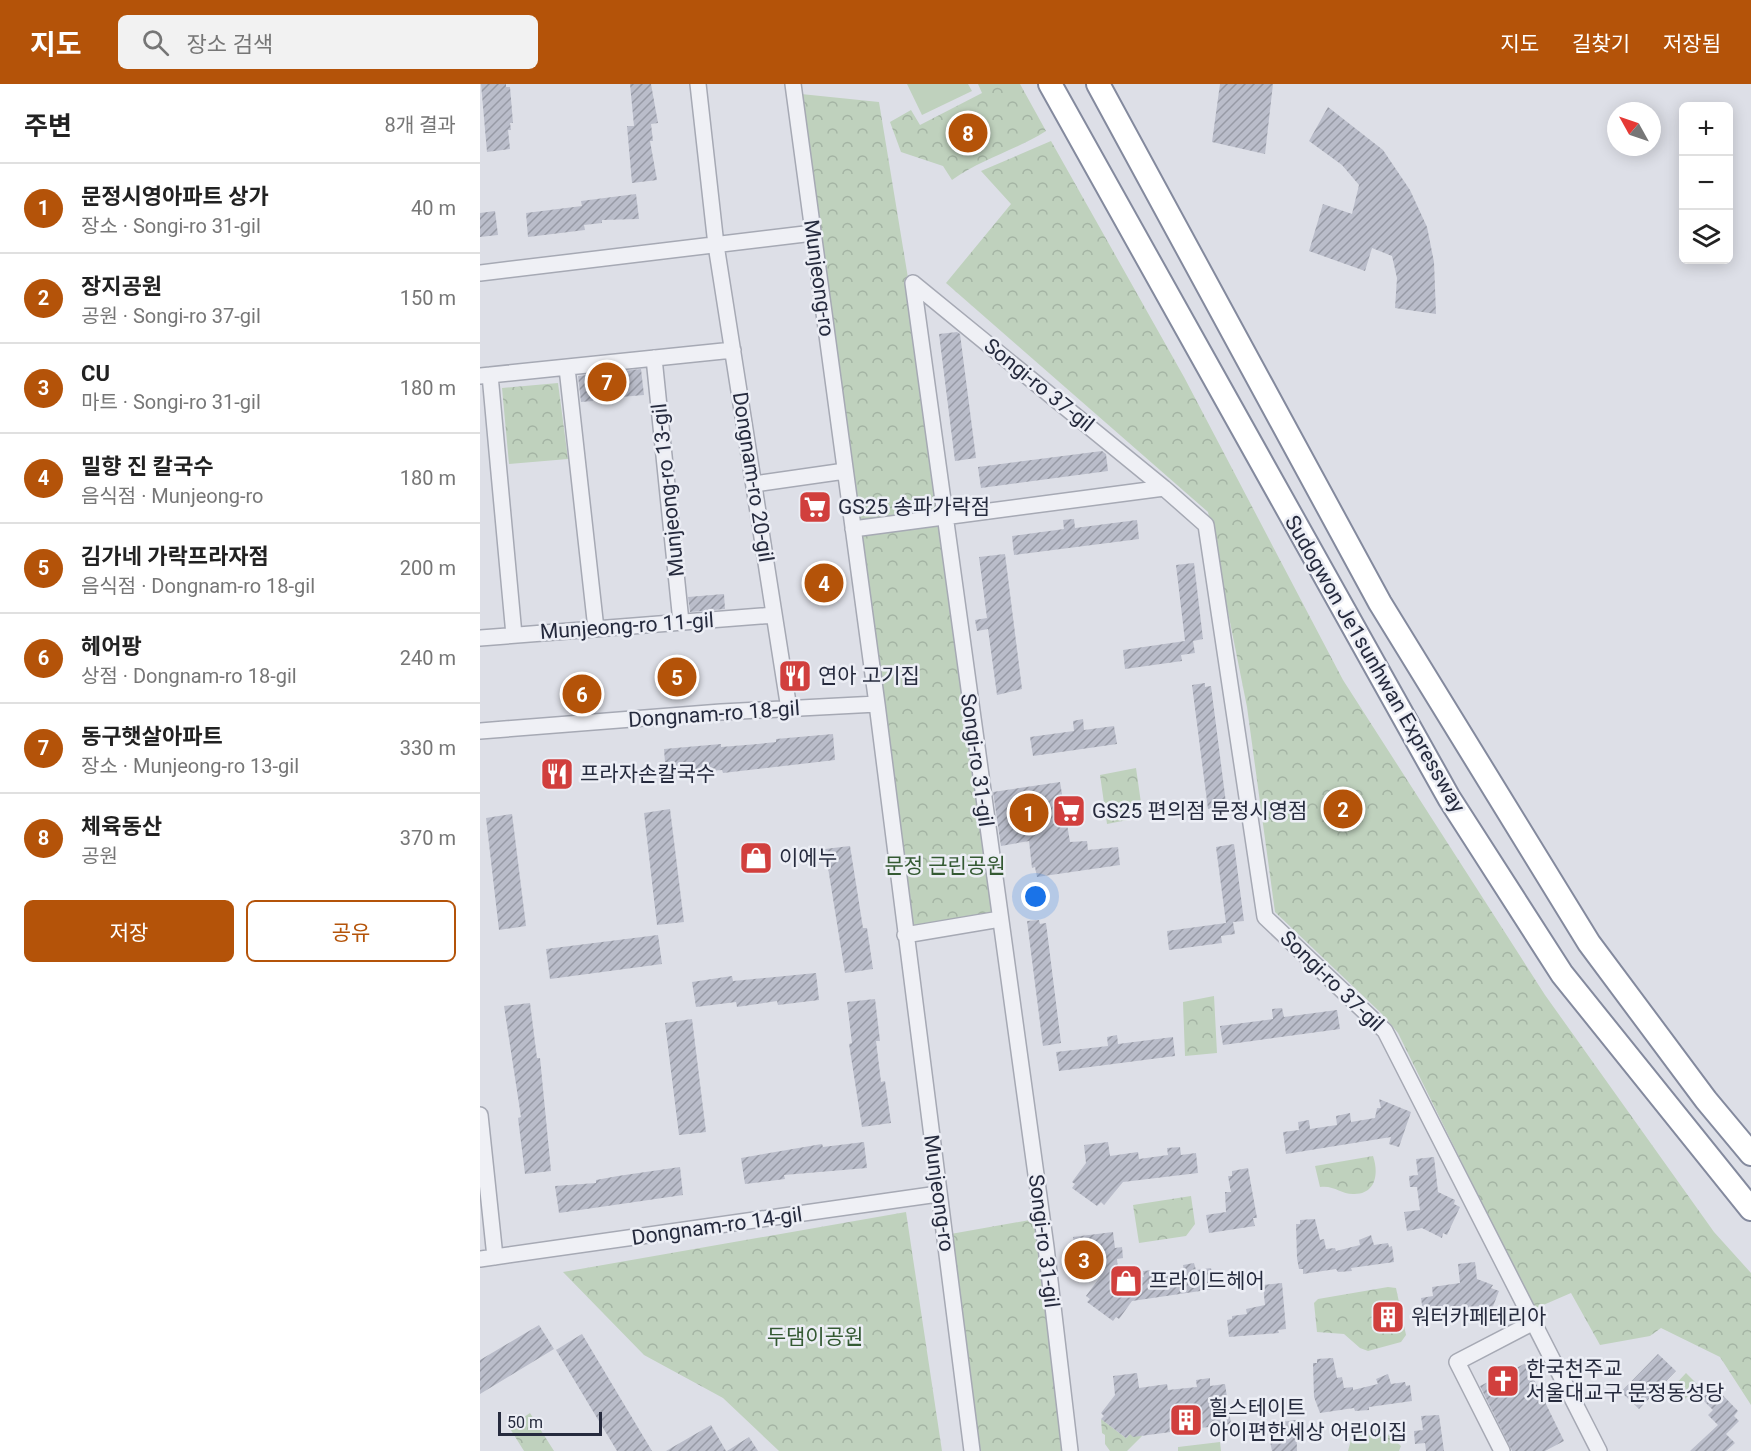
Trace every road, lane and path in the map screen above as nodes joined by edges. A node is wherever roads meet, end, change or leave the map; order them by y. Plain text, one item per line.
1 (698, 84) edge
2 (793, 84) edge
3 (1050, 84) edge
4 (1096, 84) edge
5 (813, 233) junction
6 (716, 245) junction
7 (480, 273) edge
8 (913, 283) joint
9 (733, 350) junction
10 (654, 358) junction
11 (567, 368) junction
12 (485, 375) edge
13 (845, 471) junction
14 (754, 484) junction
15 (1164, 488) junction
16 (945, 518) junction
17 (853, 529) junction
18 (774, 615) junction
19 (681, 622) junction
20 (596, 629) junction
21 (514, 635) junction
22 (480, 638) edge
23 (877, 704) junction
24 (789, 709) junction
25 (480, 731) edge
26 (1000, 920) junction
27 (905, 935) junction
28 (480, 1114) edge
29 (1751, 1154) edge
30 (938, 1194) junction
31 (1751, 1209) edge
32 (487, 1258) edge
33 (1532, 1323) junction
34 (972, 1451) edge
35 (1070, 1451) edge
36 (1502, 1451) edge
37 (1599, 1451) edge

1 - 6 street, Dongnam-ro 20-gil
2 - 5 street, Munjeong-ro
3 - 31 highway, Sudogwon Je1sunhwan Expressway
4 - 29 highway, Sudogwon Je1sunhwan Expressway
5 - 6 street
5 - 13 street, Munjeong-ro
6 - 7 street
6 - 9 street, Dongnam-ro 20-gil
8 - 15 street, Songi-ro 37-gil
8 - 16 street, Songi-ro 31-gil
9 - 10 street
9 - 14 street, Dongnam-ro 20-gil
10 - 11 street
10 - 19 street, Munjeong-ro 13-gil
11 - 12 street
11 - 20 street
12 - 21 street
13 - 14 street
13 - 17 street, Munjeong-ro
14 - 18 street, Dongnam-ro 20-gil
15 - 16 street
15 - 33 street, Songi-ro 37-gil
16 - 17 street
16 - 26 street, Songi-ro 31-gil
17 - 23 street, Munjeong-ro
18 - 19 street, Munjeong-ro 11-gil
18 - 24 street, Dongnam-ro 20-gil
19 - 20 street, Munjeong-ro 11-gil
20 - 21 street, Munjeong-ro 11-gil
21 - 22 street, Munjeong-ro 11-gil
23 - 24 street, Dongnam-ro 18-gil
23 - 27 street, Munjeong-ro
24 - 25 street, Dongnam-ro 18-gil
26 - 27 street
26 - 35 street, Songi-ro 31-gil
27 - 30 street, Munjeong-ro
28 - 32 street, Dongnam-ro 14-gil
30 - 32 street, Dongnam-ro 14-gil
30 - 34 street, Munjeong-ro
33 - 36 street
33 - 37 street, Songi-ro 37-gil

